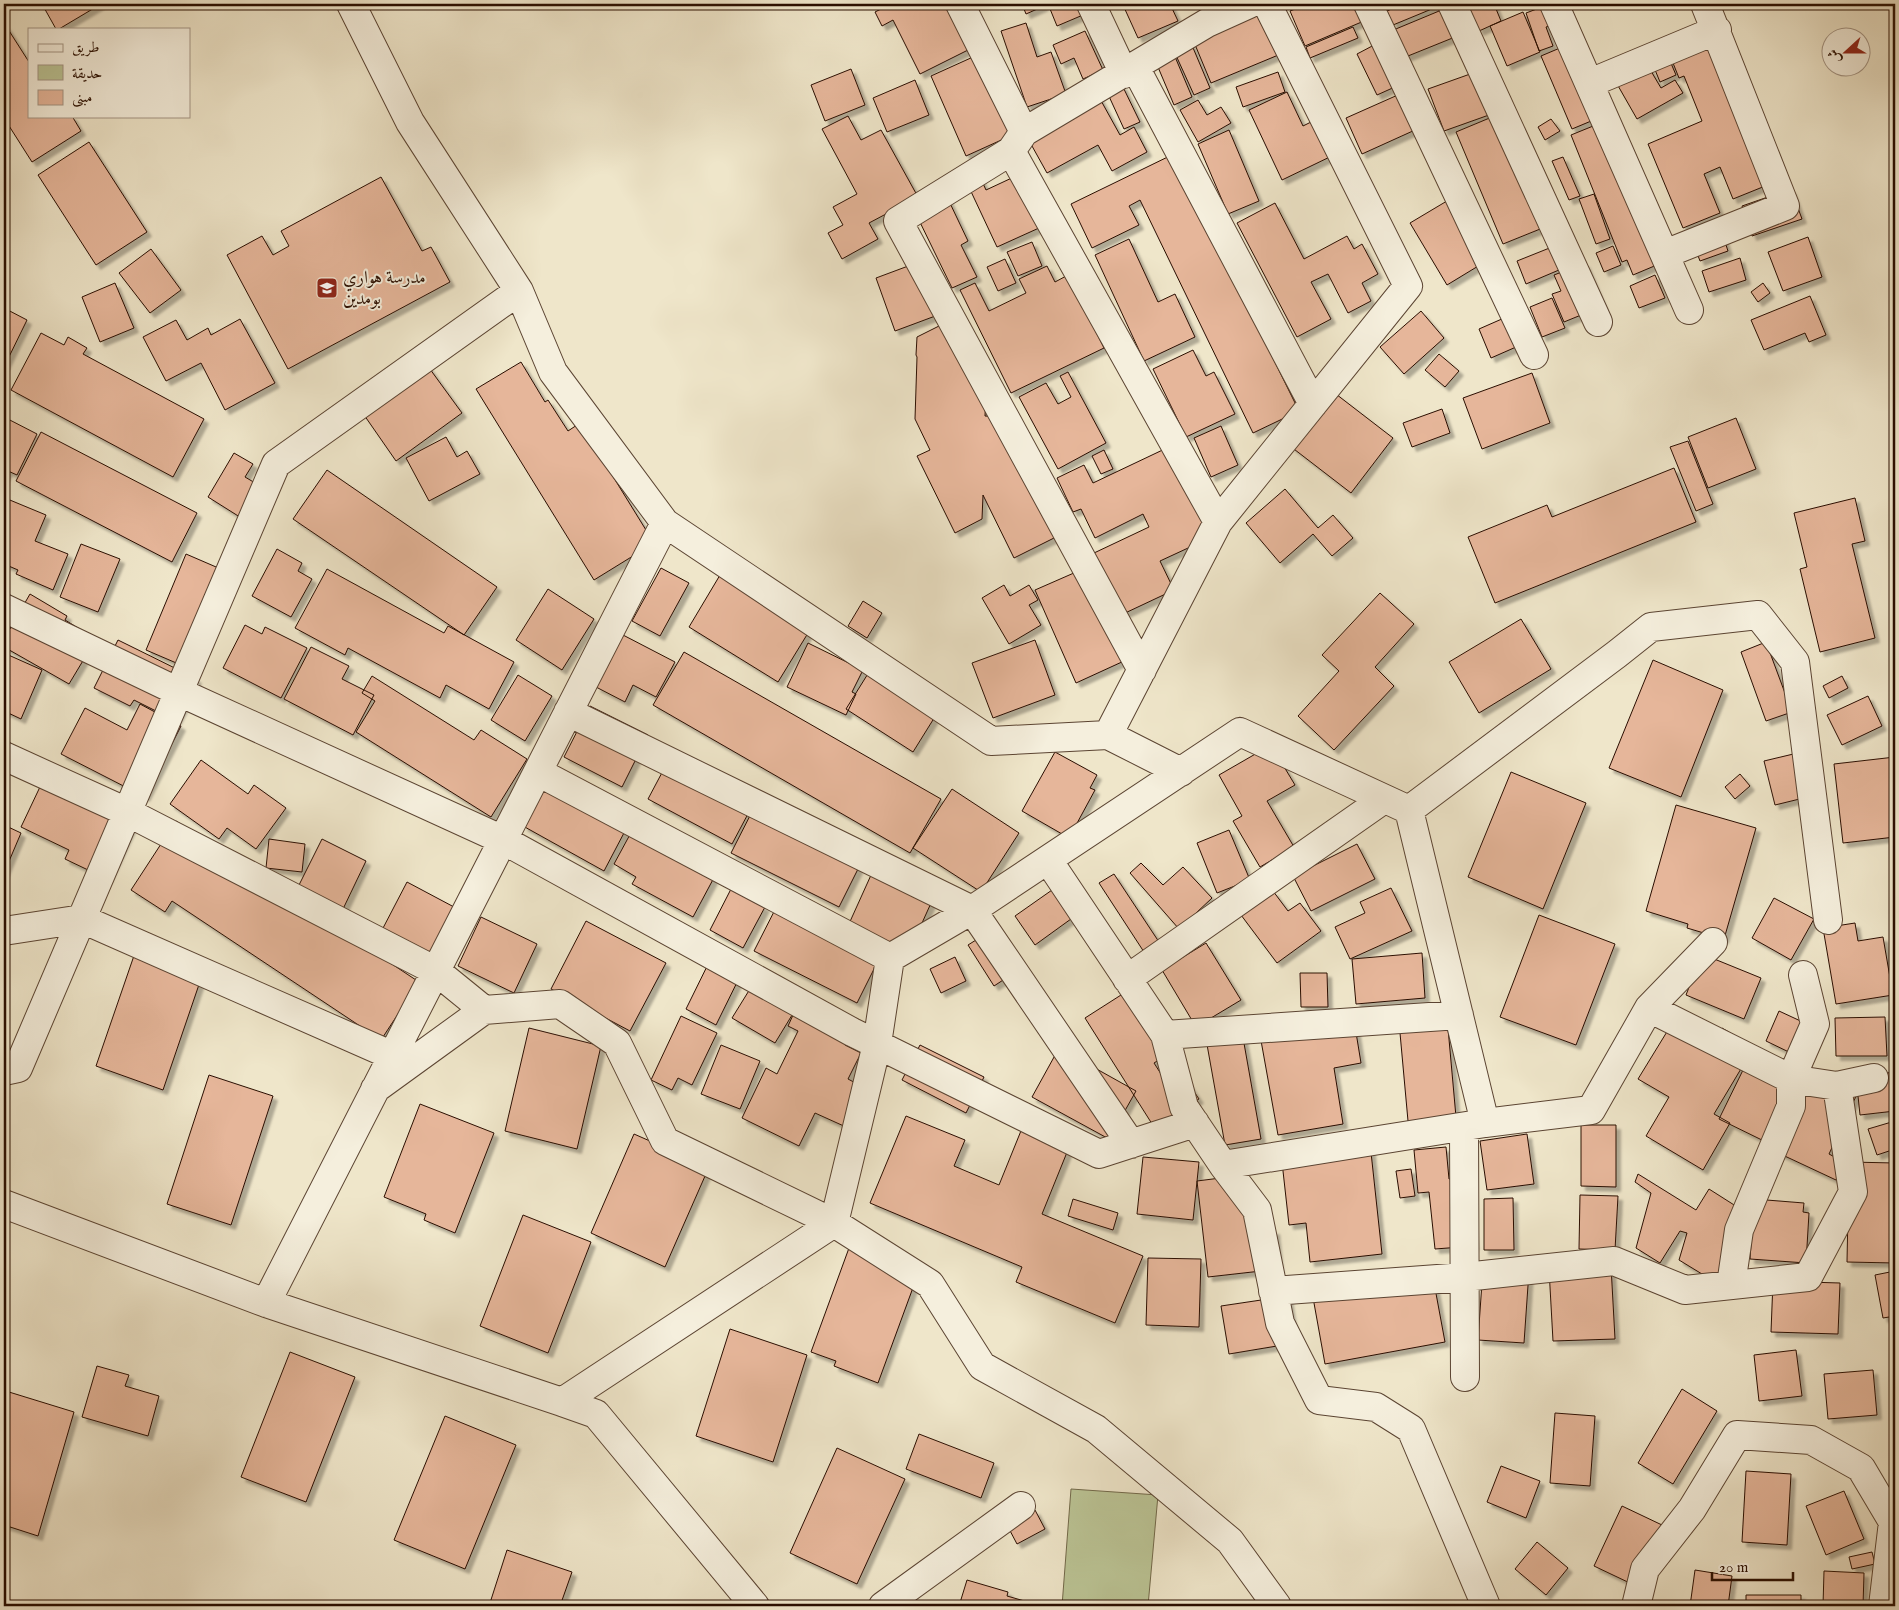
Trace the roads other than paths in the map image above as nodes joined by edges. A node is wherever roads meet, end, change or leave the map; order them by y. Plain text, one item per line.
1 (351, 4) edge
2 (960, 4) edge
3 (1091, 4) edge
4 (1249, 4) edge
5 (1267, 4) edge
6 (1368, 4) edge
7 (1452, 4) edge
8 (1554, 4) edge
9 (1706, 4) edge
10 (1203, 13) edge
11 (1717, 30) junction
12 (1129, 70) junction
13 (1590, 83) junction
14 (1018, 142) junction
15 (1665, 254) junction
16 (519, 291) junction
17 (1689, 310) dead end
18 (1598, 322) dead end
19 (1534, 355) dead end
20 (1313, 404) junction
21 (1218, 522) junction
22 (665, 523) junction
23 (4, 608) edge
24 (1142, 670) junction
25 (179, 692) junction
26 (568, 712) junction
27 (1108, 735) junction
28 (4, 756) edge
29 (538, 772) junction
30 (1181, 772) junction
31 (1384, 799) junction
32 (1409, 810) junction
33 (127, 812) junction
34 (503, 840) junction
35 (1048, 860) junction
36 (972, 910) junction
37 (82, 920) junction
38 (1828, 920) dead end
39 (4, 931) edge
40 (1713, 942) dead end
41 (890, 958) junction
42 (436, 971) junction
43 (1803, 975) dead end
44 (1127, 979) junction
45 (1650, 1008) junction
46 (484, 1010) junction
47 (1459, 1015) junction
48 (1165, 1035) junction
49 (877, 1044) junction
50 (392, 1056) junction
51 (4, 1071) edge
52 (1874, 1078) dead end
53 (1791, 1079) junction
54 (1838, 1086) junction
55 (375, 1089) junction
56 (1195, 1123) junction
57 (1475, 1125) junction
58 (1131, 1144) junction
59 (1223, 1165) junction
60 (4, 1204) edge
61 (834, 1223) junction
62 (1465, 1277) junction
63 (1731, 1285) junction
64 (1273, 1291) junction
65 (266, 1303) junction
66 (1465, 1377) dead end
67 (562, 1402) junction
68 (1022, 1506) dead end
69 (755, 1606) edge
70 (883, 1606) edge
71 (1277, 1606) edge
72 (1486, 1606) edge
73 (1636, 1606) edge
74 (1883, 1606) edge

1 - 16 street
2 - 14 street
3 - 12 street
4 - 10 street
5 - 20 street
6 - 19 street
7 - 18 street
8 - 13 street
9 - 11 street
10 - 12 street
11 - 13 street
11 - 15 street
12 - 14 street
12 - 20 street
13 - 15 street
14 - 21 street
14 - 24 street
15 - 17 street
16 - 22 street
16 - 25 street
20 - 21 street
21 - 24 street
22 - 26 street
22 - 27 street
23 - 25 street
24 - 27 street
25 - 33 street
25 - 34 street
26 - 29 street
26 - 36 street
27 - 30 street
28 - 33 street
29 - 34 street
29 - 41 street
30 - 31 street
30 - 35 street
31 - 32 street
31 - 44 street
32 - 38 street
32 - 47 street
33 - 37 street
33 - 42 street
34 - 42 street
34 - 49 street
35 - 36 street
35 - 44 street
36 - 41 street
36 - 58 street
37 - 39 street
37 - 50 street
37 - 51 street
40 - 45 street
41 - 49 street
42 - 46 street
42 - 50 street
43 - 53 street
44 - 48 street
45 - 53 street
45 - 57 street
46 - 55 street
46 - 61 street
47 - 48 street
47 - 57 street
48 - 56 street
49 - 58 street
49 - 61 street
50 - 55 street
52 - 54 street
53 - 54 street
53 - 63 street
54 - 63 street
55 - 65 street
56 - 58 street
56 - 59 street
57 - 59 street
57 - 62 street
59 - 64 street
60 - 65 street
61 - 67 street
61 - 71 street
62 - 63 street
62 - 64 street
62 - 66 street
64 - 72 street
65 - 67 street
67 - 69 street
68 - 70 street
73 - 74 street

